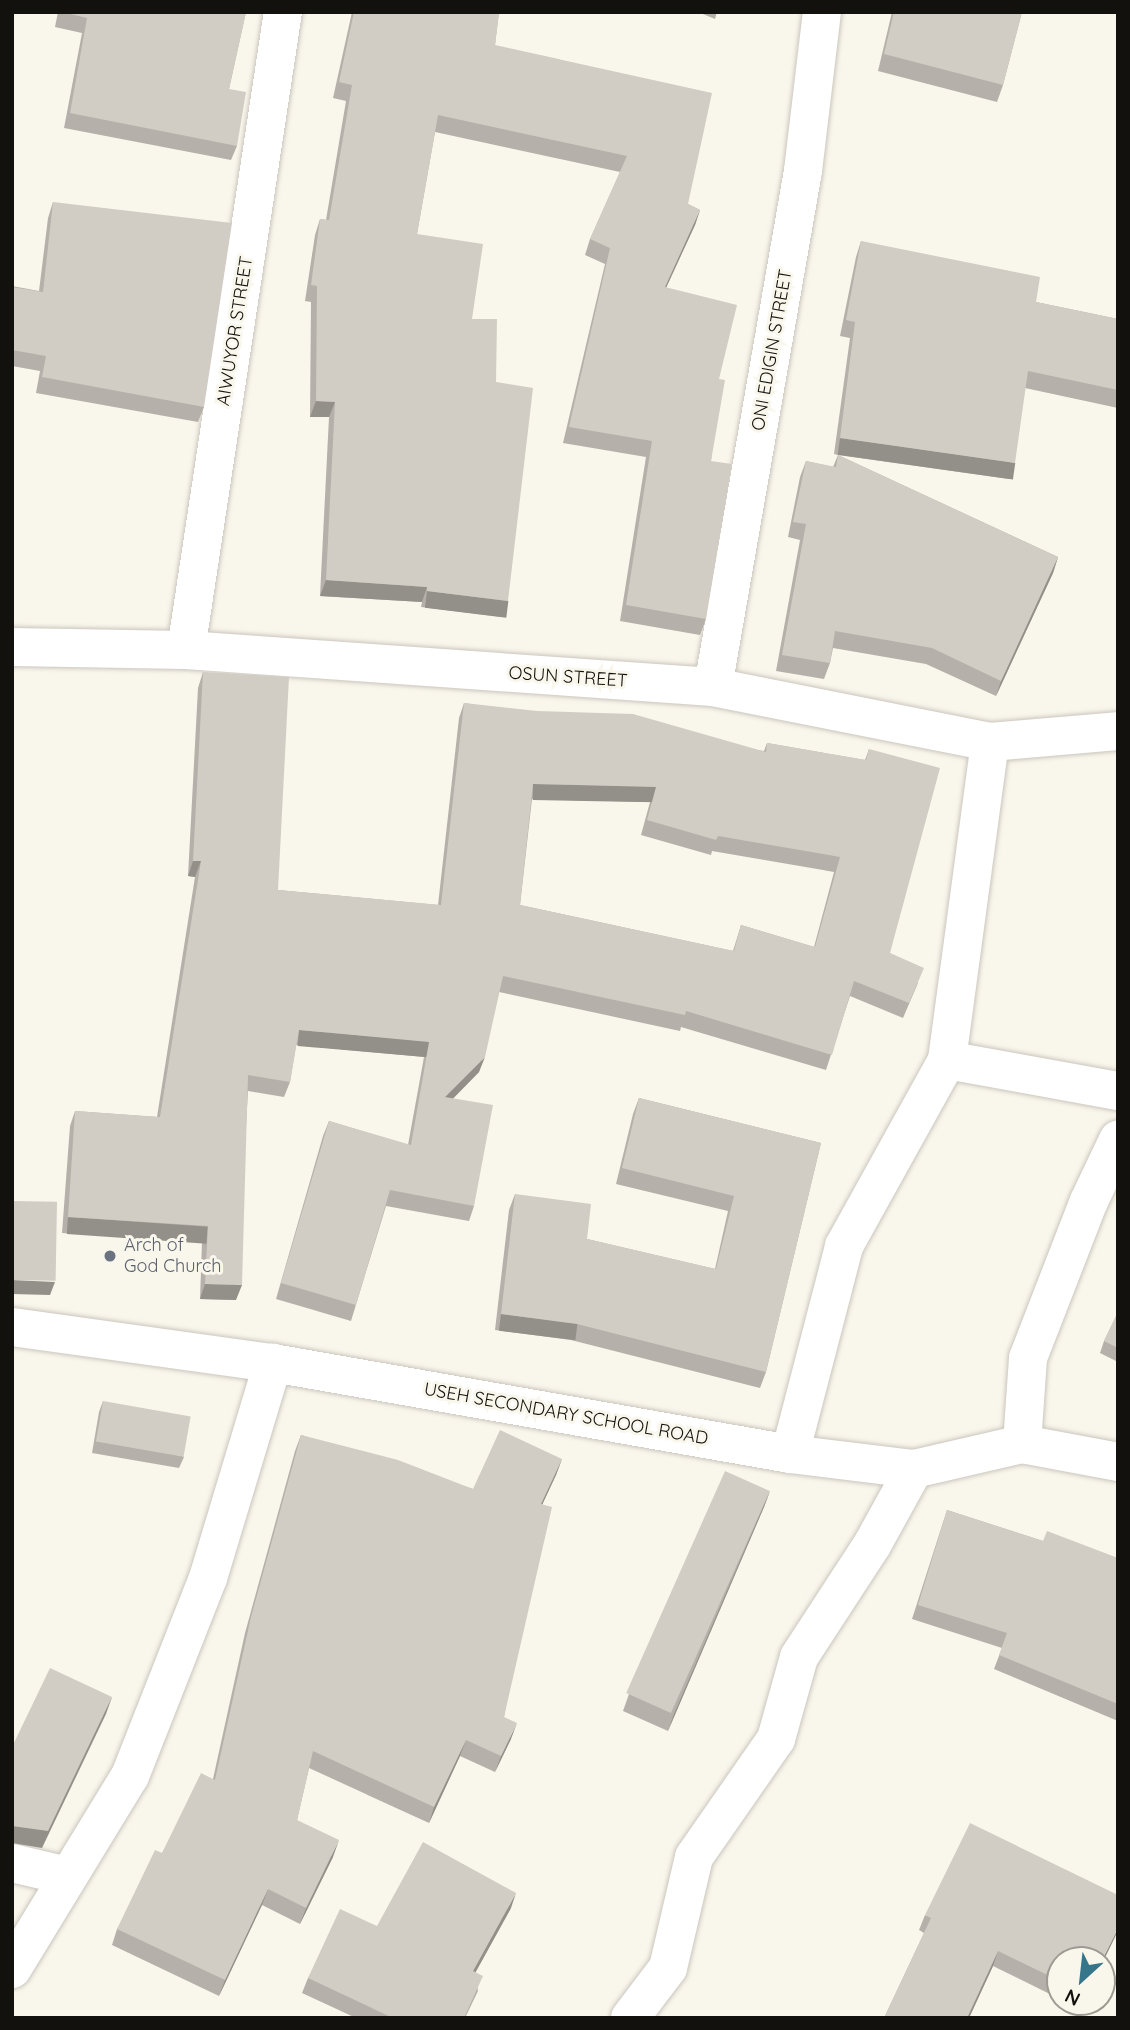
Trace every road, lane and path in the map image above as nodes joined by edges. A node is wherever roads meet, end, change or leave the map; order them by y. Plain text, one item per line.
1 (284, 12) edge
2 (822, 12) edge
3 (12, 647) edge
4 (186, 650) junction
5 (713, 687) junction
6 (1118, 732) edge
7 (990, 742) junction
8 (947, 1060) junction
9 (1118, 1091) edge
10 (1118, 1140) edge
11 (12, 1327) edge
12 (273, 1363) junction
13 (1022, 1444) junction
14 (790, 1454) junction
15 (1118, 1462) edge
16 (914, 1469) junction
17 (12, 1863) edge
18 (67, 1876) junction
19 (12, 1969) edge
20 (630, 2018) edge

1 - 4 street, AIWUYOR STREET
2 - 5 street, ONI EDIGIN STREET
3 - 4 street, OSUN STREET
4 - 5 street, OSUN STREET
5 - 7 street, OSUN STREET
6 - 7 street, OSUN STREET
7 - 8 street
8 - 9 street
8 - 14 street
10 - 13 street
11 - 12 street, USEH SECONDARY SCHOOL ROAD
12 - 14 street, USEH SECONDARY SCHOOL ROAD
12 - 18 street
13 - 15 street, USEH SECONDARY SCHOOL ROAD
13 - 16 street, USEH SECONDARY SCHOOL ROAD
14 - 16 street, USEH SECONDARY SCHOOL ROAD
16 - 20 street
17 - 18 street
18 - 19 street

